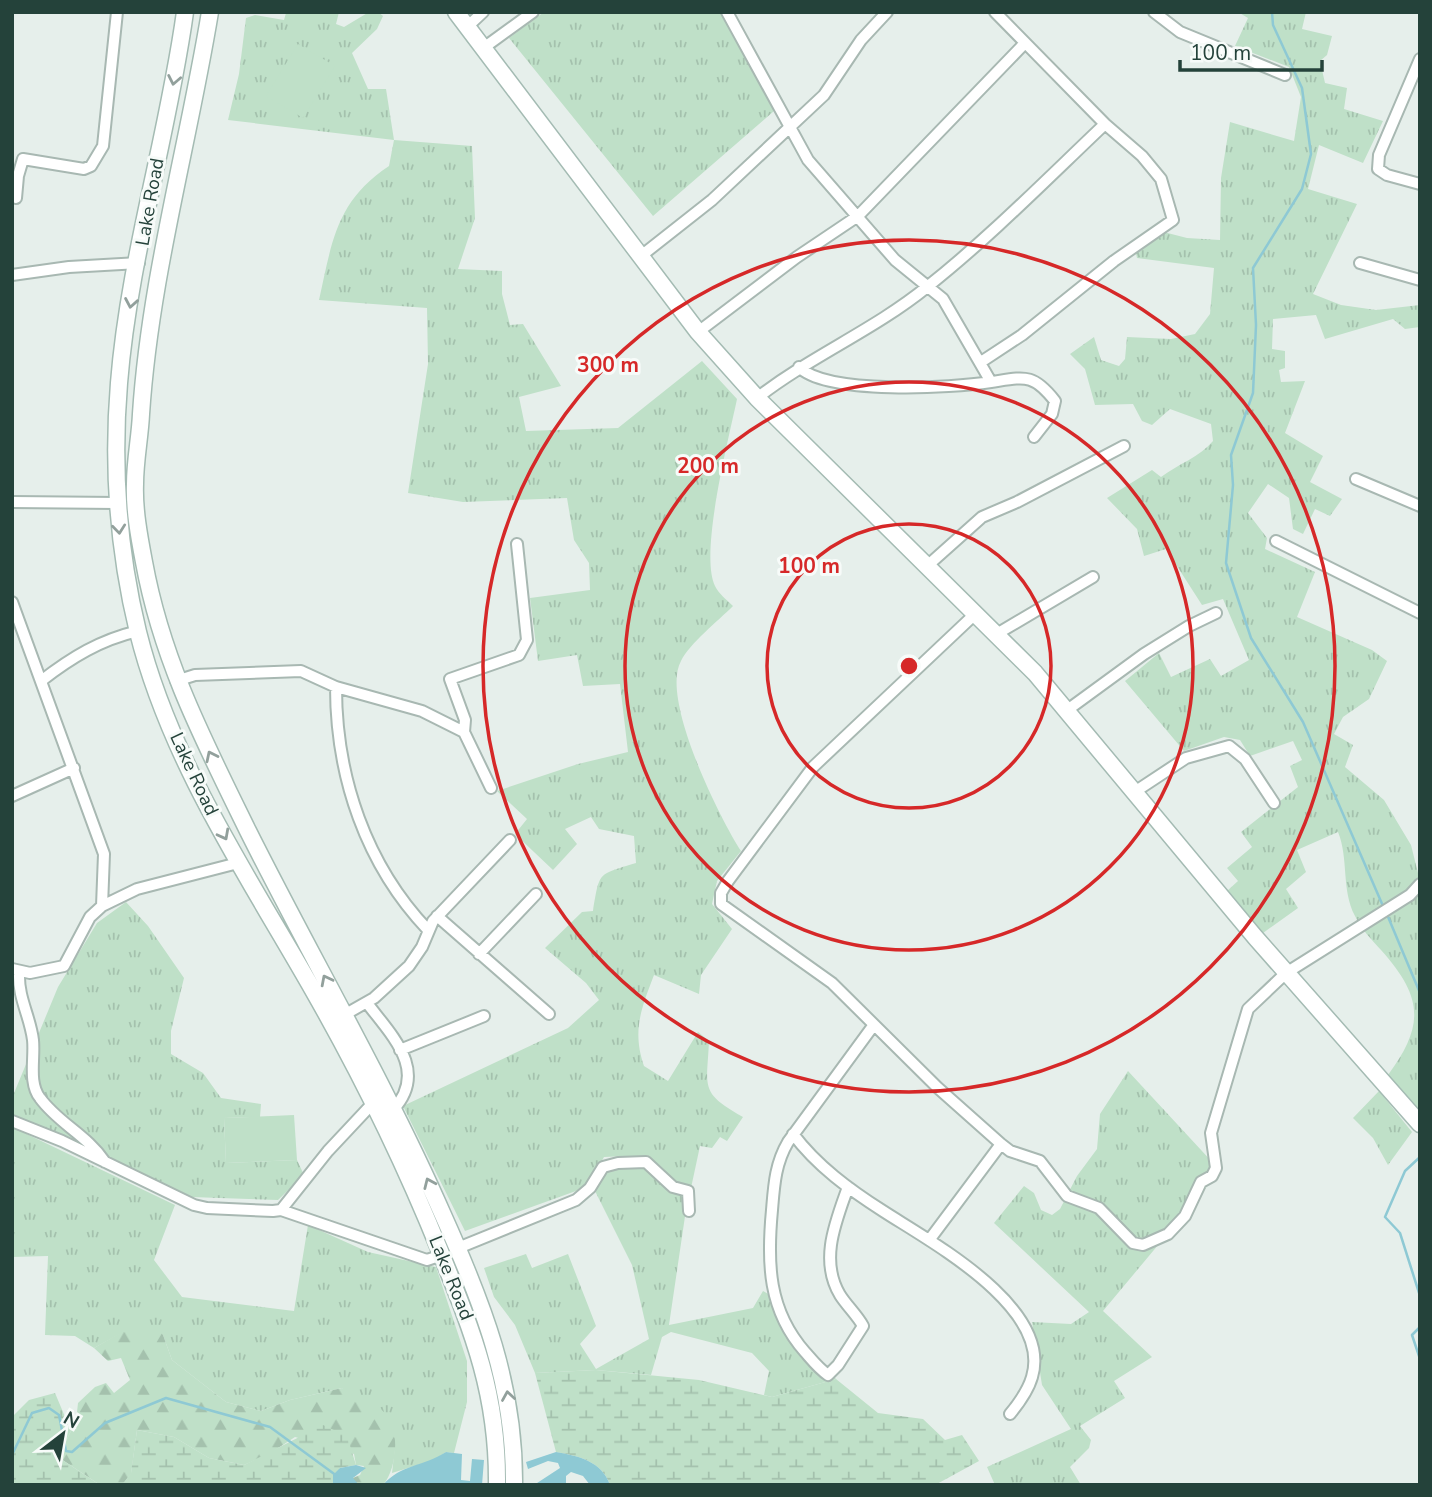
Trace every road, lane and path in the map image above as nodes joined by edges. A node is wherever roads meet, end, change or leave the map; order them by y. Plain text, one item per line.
1 (117, 12) edge
2 (185, 12) edge
3 (210, 12) edge
4 (456, 12) edge
5 (483, 12) edge
6 (533, 12) edge
7 (727, 12) edge
8 (887, 12) edge
9 (995, 12) edge
10 (1154, 12) edge
11 (467, 27) junction
12 (1025, 43) junction
13 (482, 49) junction
14 (1420, 59) edge
15 (1285, 75) dead end
16 (1105, 124) junction
17 (790, 127) junction
18 (1420, 184) edge
19 (16, 198) dead end
20 (858, 216) junction
21 (640, 256) junction
22 (139, 263) junction
23 (1360, 263) dead end
24 (12, 275) edge
25 (1420, 280) edge
26 (927, 287) junction
27 (698, 332) junction
28 (981, 362) junction
29 (799, 367) junction
30 (991, 382) junction
31 (757, 398) junction
32 (1034, 438) dead end
33 (1124, 446) dead end
34 (1356, 479) dead end
35 (12, 502) edge
36 (117, 503) junction
37 (1420, 506) edge
38 (1276, 541) dead end
39 (517, 544) dead end
40 (926, 567) junction
41 (1093, 577) dead end
42 (12, 602) edge
43 (1420, 613) edge
44 (1216, 614) dead end
45 (974, 615) junction
46 (16, 627) edge
47 (138, 631) junction
48 (995, 635) junction
49 (41, 681) junction
50 (176, 681) junction
51 (336, 687) junction
52 (1066, 711) junction
53 (464, 732) junction
54 (74, 768) junction
55 (491, 788) dead end
56 (1133, 793) junction
57 (12, 796) edge
58 (1274, 803) dead end
59 (510, 840) dead end
60 (238, 863) junction
61 (1420, 884) edge
62 (536, 894) dead end
63 (1415, 898) edge
64 (102, 906) junction
65 (437, 916) junction
66 (428, 930) junction
67 (479, 954) junction
68 (16, 971) edge
69 (1286, 973) junction
70 (367, 1003) junction
71 (549, 1014) dead end
72 (344, 1015) junction
73 (484, 1016) dead end
74 (873, 1026) junction
75 (400, 1050) junction
76 (373, 1104) junction
77 (393, 1110) junction
78 (12, 1121) edge
79 (1420, 1124) edge
80 (793, 1134) junction
81 (1001, 1144) junction
82 (106, 1163) junction
83 (848, 1187) junction
84 (281, 1210) junction
85 (689, 1211) dead end
86 (930, 1239) junction
87 (458, 1248) junction
88 (442, 1255) junction
89 (1010, 1414) dead end
90 (497, 1485) edge
91 (514, 1485) edge

1 - 19 street
2 -> 22 main road, Lake Road
3 - 50 main road, Lake Road
4 - 11 main road
5 - 11 street
6 - 13 street
7 - 17 street
8 - 17 street
9 - 12 street
10 - 15 street
11 - 13 main road
12 - 16 street
12 - 20 street
13 - 21 main road
14 - 18 street
16 - 26 street
16 - 28 street
17 - 20 street
17 - 21 street
20 - 26 street
20 - 27 street
21 - 27 main road
22 - 24 street
22 -> 36 main road, Lake Road
23 - 25 street
26 - 28 street
26 - 29 street
27 - 31 main road
28 - 30 street
29 - 30 street
29 - 31 street
30 - 32 street
31 - 40 main road
33 - 40 street
34 - 37 street
35 - 36 street
36 -> 47 main road, Lake Road
38 - 43 street
39 - 53 street
40 - 45 main road
41 - 48 street
42 - 46 street
44 - 52 street
45 - 48 main road
45 - 74 street
46 - 49 street
47 - 49 street
47 -> 60 main road, Lake Road
48 - 52 main road
49 - 54 street
50 - 51 street
72 -> 50 main road, Lake Road
51 - 53 street
51 - 66 street
52 - 56 main road
53 - 55 street
54 - 57 street
54 - 64 street
56 - 58 street
56 - 69 main road
59 - 65 street
60 - 64 street
60 - 76 main road, Lake Road
61 - 63 street
62 - 67 street
63 - 69 street
64 - 68 street
65 - 66 street
65 - 67 street
66 - 70 street
67 - 71 street
68 - 82 street
69 - 79 main road
69 - 81 street
70 - 72 street
70 - 75 street
72 - 77 main road, Lake Road
73 - 75 street
74 - 80 street
74 - 81 street
75 - 77 street
76 - 84 street
76 - 88 main road, Lake Road
87 -> 77 main road, Lake Road
78 - 82 street
80 - 83 street
80 - 83 street
81 - 86 street
82 - 84 street
83 - 86 street
84 - 88 street
85 - 87 street
86 - 89 street
91 -> 87 main road, Lake Road
88 - 90 main road, Lake Road

